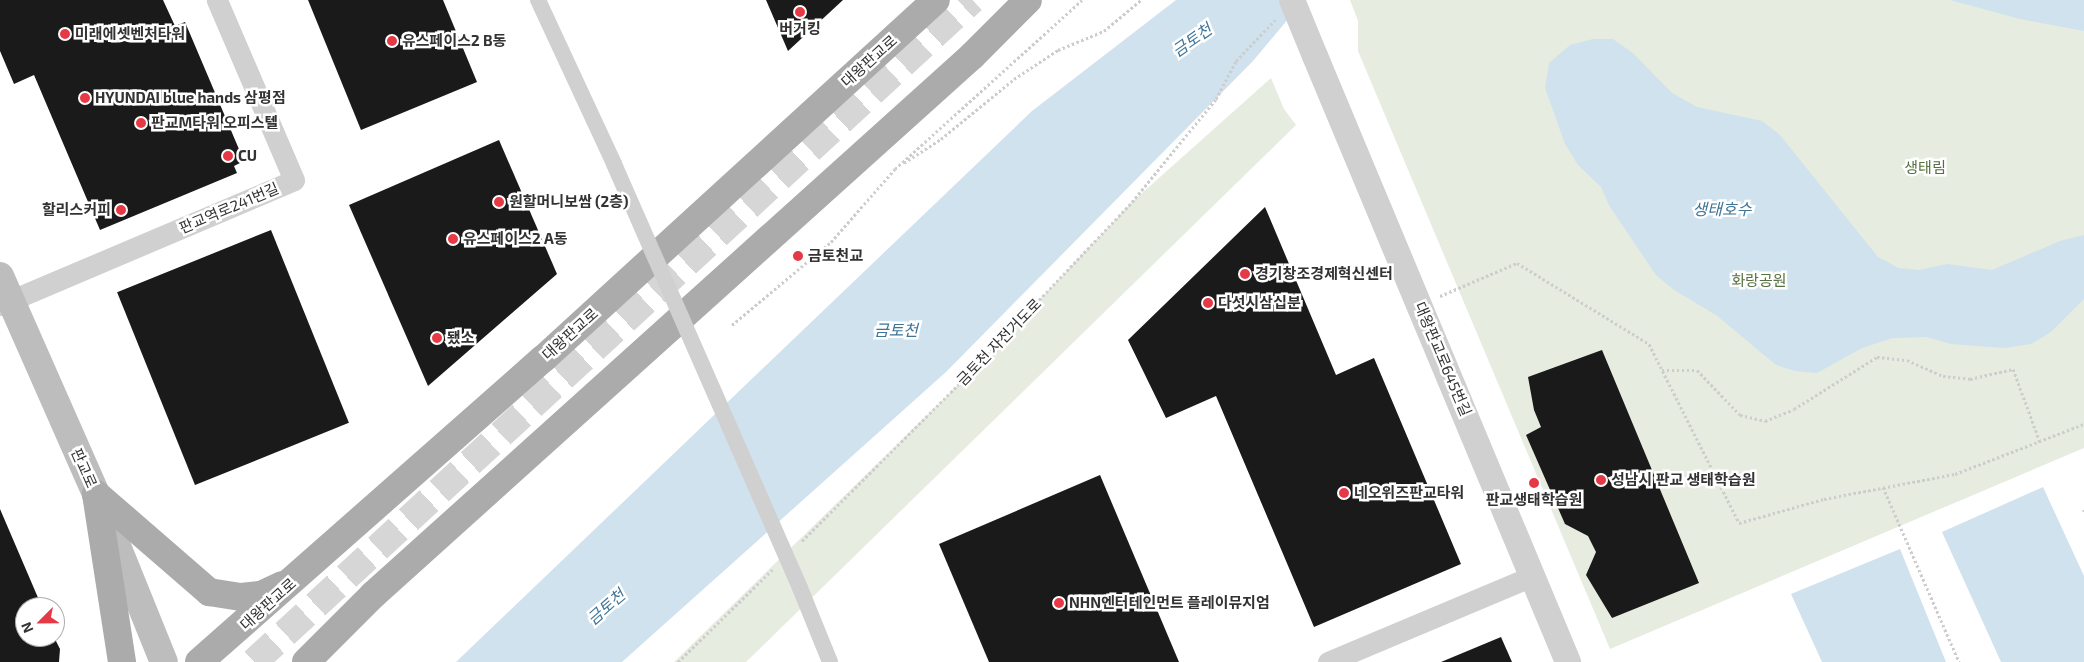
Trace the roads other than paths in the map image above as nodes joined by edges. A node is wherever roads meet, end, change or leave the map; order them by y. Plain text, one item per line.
1 (217, 0) edge
2 (538, 0) edge
3 (936, 0) edge
4 (1028, 0) edge
5 (1287, 7) edge
6 (0, 276) edge
7 (5, 303) edge
8 (96, 494) junction
9 (1533, 576) junction
10 (298, 578) junction
11 (373, 595) junction
12 (122, 662) edge
13 (164, 662) edge
14 (198, 662) edge
15 (306, 662) edge
16 (330, 662) edge
17 (830, 662) edge
18 (1328, 662) edge
19 (1568, 662) edge

1 - 7 street, 판교역로241번길
2 - 17 street, bridge
3 - 10 main road, 대왕판교로
4 - 11 main road
5 - 9 street, 대왕판교로645번길, bridge
6 - 7 main road, 판교로
7 - 8 main road, 판교로
8 - 10 main road
8 - 12 main road
8 - 13 main road, 판교로
9 - 18 street
9 - 19 street, 대왕판교로645번길
10 - 14 main road, 대왕판교로
11 - 15 main road
11 - 16 main road

